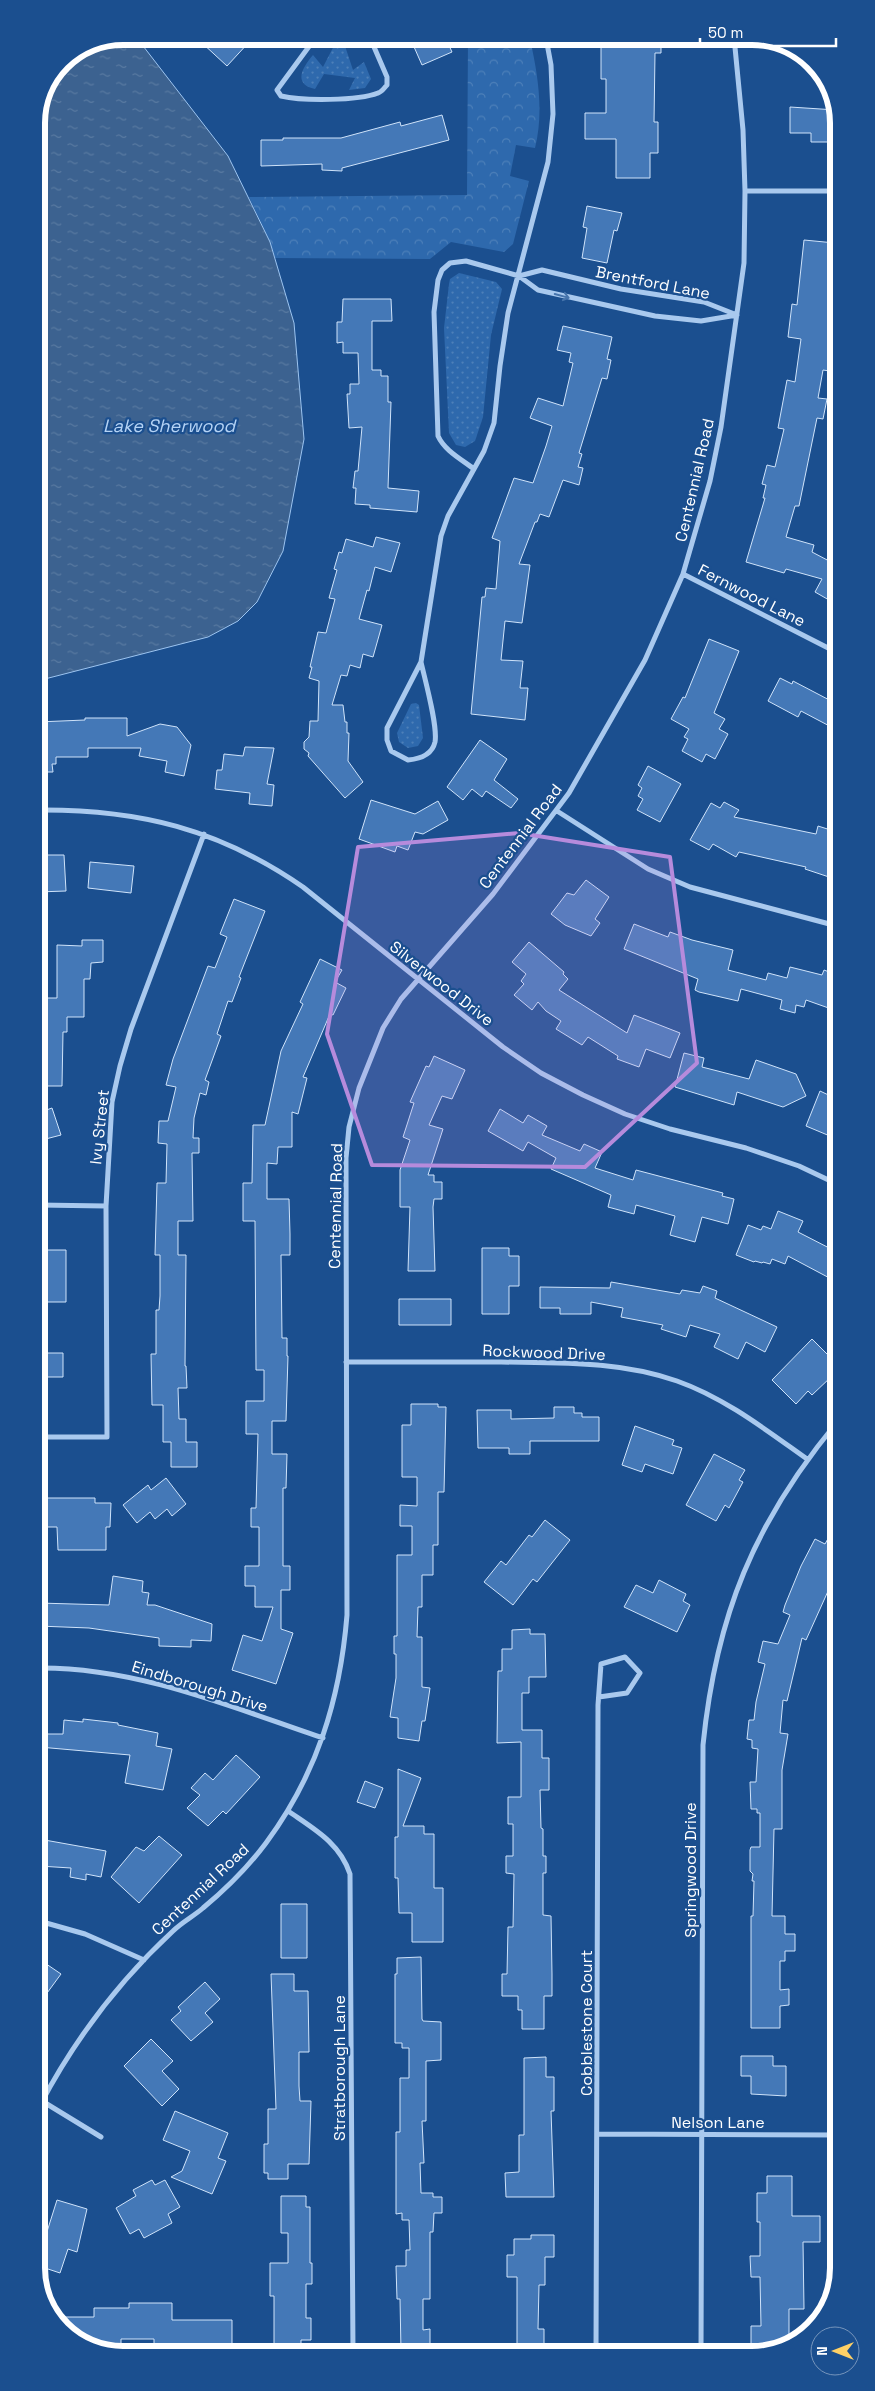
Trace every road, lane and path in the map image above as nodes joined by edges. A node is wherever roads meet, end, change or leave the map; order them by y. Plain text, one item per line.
1 (309, 45) edge
2 (373, 45) edge
3 (547, 45) edge
4 (735, 45) edge
5 (745, 191) junction
6 (830, 191) edge
7 (519, 276) junction
8 (737, 315) junction
9 (474, 469) junction
10 (682, 574) junction
11 (830, 649) edge
12 (421, 662) junction
13 (45, 810) edge
14 (556, 811) junction
15 (204, 834) junction
16 (830, 924) edge
17 (417, 979) junction
18 (830, 1181) edge
19 (45, 1205) edge
20 (106, 1206) junction
21 (346, 1362) junction
22 (830, 1431) edge
23 (45, 1437) edge
24 (807, 1459) junction
25 (45, 1668) edge
26 (599, 1697) junction
27 (323, 1738) junction
28 (288, 1811) junction
29 (45, 1923) edge
30 (144, 1960) junction
31 (45, 2096) edge
32 (45, 2103) edge
33 (598, 2134) junction
34 (702, 2135) junction
35 (830, 2135) edge
36 (102, 2137) dead end
37 (353, 2346) edge
38 (596, 2346) edge
39 (701, 2346) edge

1 - 2 street
3 - 7 street
4 - 5 street, Centennial Road
5 - 6 street
5 - 8 street, Centennial Road
7 - 8 street, Brentford Lane
7 -> 8 street, Brentford Lane
7 - 9 street
7 - 9 street, Brentford Lane
8 - 10 street, Centennial Road
9 - 12 street
10 - 11 street, Fernwood Lane
10 - 14 street, Centennial Road
12 - 12 street
13 - 15 street, Silverwood Drive
14 - 16 street
14 - 17 street, Centennial Road
15 - 17 street, Silverwood Drive
15 - 20 street, Ivy Street
17 - 18 street, Silverwood Drive
17 - 21 street, Centennial Road
19 - 20 street
20 - 23 street, Ivy Street
21 - 24 street, Rockwood Drive
21 - 27 street, Centennial Road
22 - 24 street, Springwood Drive
24 - 34 street, Springwood Drive
25 - 27 street, Eindborough Drive
26 - 26 street, Cobblestone Court
26 - 33 street, Cobblestone Court
27 - 28 street, Centennial Road
28 - 30 street, Centennial Road
28 - 37 street, Stratborough Lane
29 - 30 street
30 - 31 street, Centennial Road
32 - 36 street
33 - 34 street, Nelson Lane
33 - 38 street, Cobblestone Court
34 - 35 street, Nelson Lane
34 - 39 street, Springwood Drive

